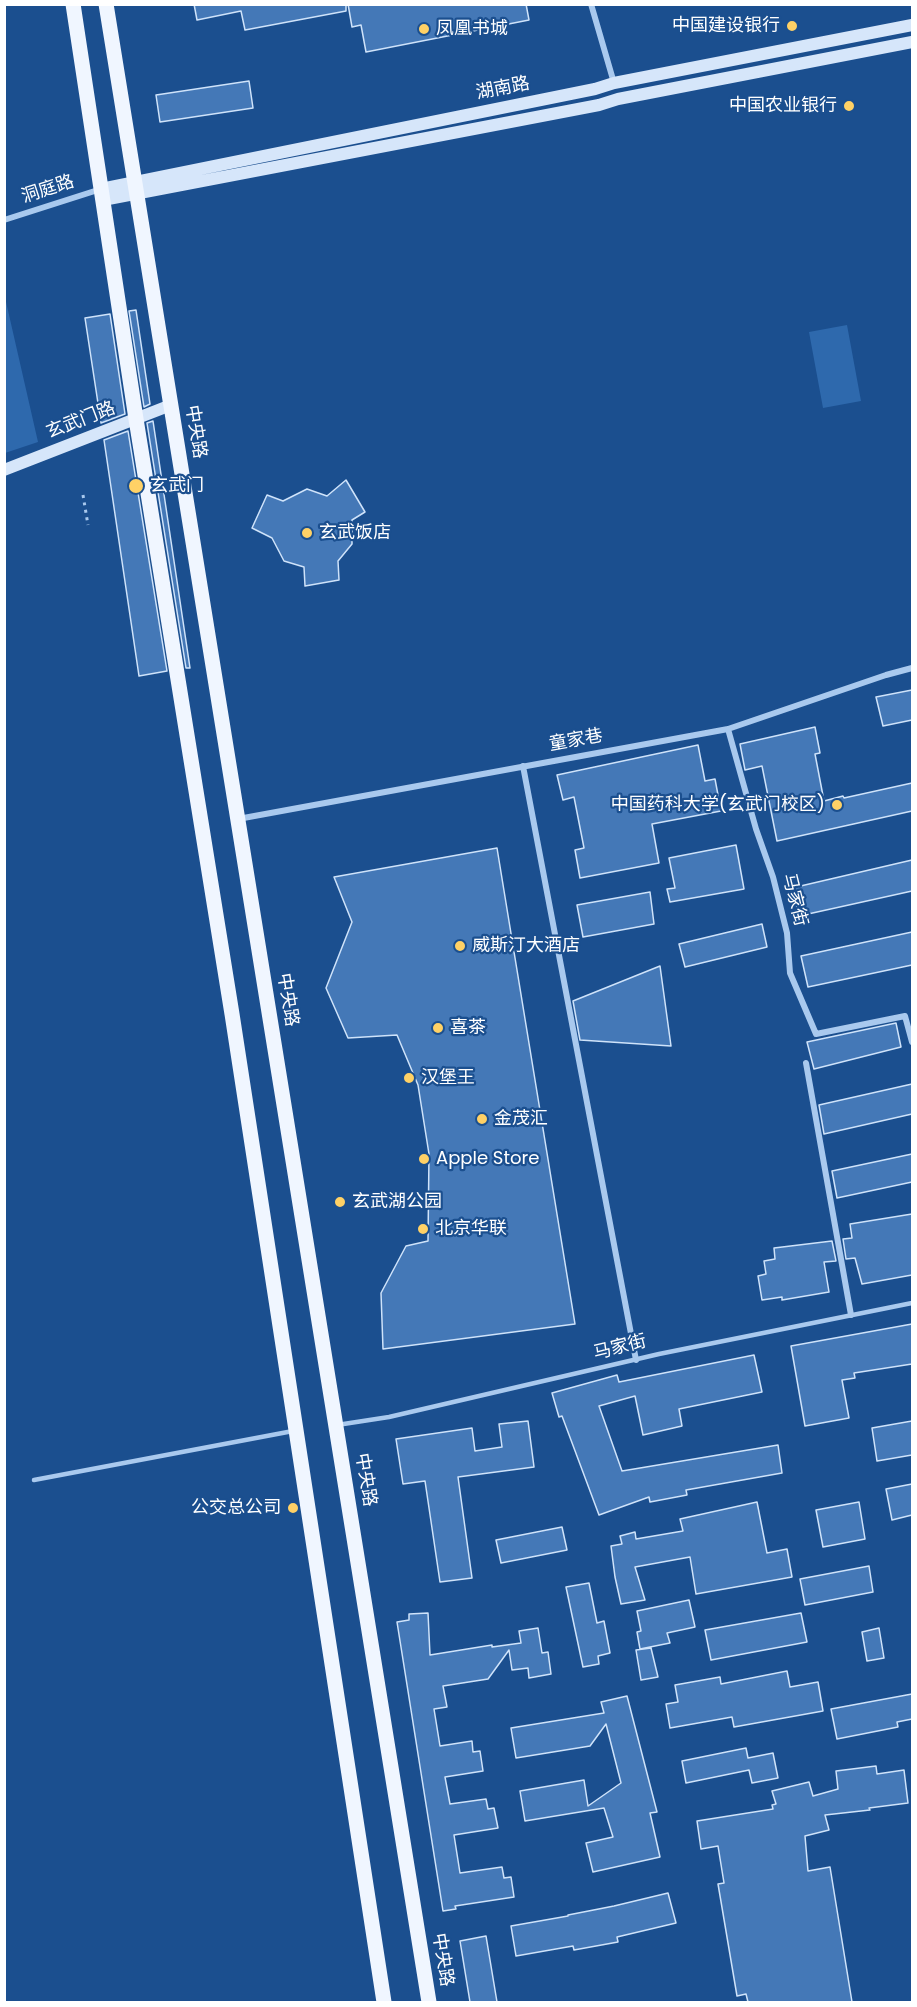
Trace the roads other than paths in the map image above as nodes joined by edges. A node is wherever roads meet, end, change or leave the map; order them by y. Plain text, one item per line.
1 (73, 4) edge
2 (106, 4) edge
3 (591, 4) edge
4 (912, 25) edge
5 (912, 42) edge
6 (614, 83) junction
7 (136, 187) junction
8 (102, 194) junction
9 (4, 220) edge
10 (171, 405) junction
11 (136, 419) junction
12 (4, 470) edge
13 (912, 668) edge
14 (728, 729) junction
15 (523, 766) junction
16 (238, 819) junction
17 (912, 1042) edge
18 (806, 1063) dead end
19 (912, 1303) edge
20 (851, 1315) junction
21 (636, 1360) junction
22 (336, 1426) junction
23 (295, 1431) junction
24 (34, 1480) dead end
25 (384, 2002) edge
26 (429, 2002) edge

1 - 8 main road
2 - 7 main road, 中央路
3 - 6 street
4 - 6 main road, 湖南路
5 - 7 main road, 湖南路
6 - 7 main road, 湖南路
7 - 8 main road, 湖南路
7 - 10 main road, 中央路
8 - 9 street, 洞庭路
8 - 11 main road
10 - 11 main road, 玄武门路
10 - 16 main road, 中央路
11 - 12 main road, 玄武门路
11 - 23 main road
13 - 14 street, 童家巷
14 - 15 street, 童家巷
14 - 17 street, 马家街
15 - 16 street, 童家巷
15 - 21 street
16 - 22 main road, 中央路
18 - 20 street
19 - 20 lane, 马家街
20 - 21 lane, 马家街
21 - 22 lane, 马家街
22 - 26 main road, 中央路
23 - 24 lane
23 - 25 main road

